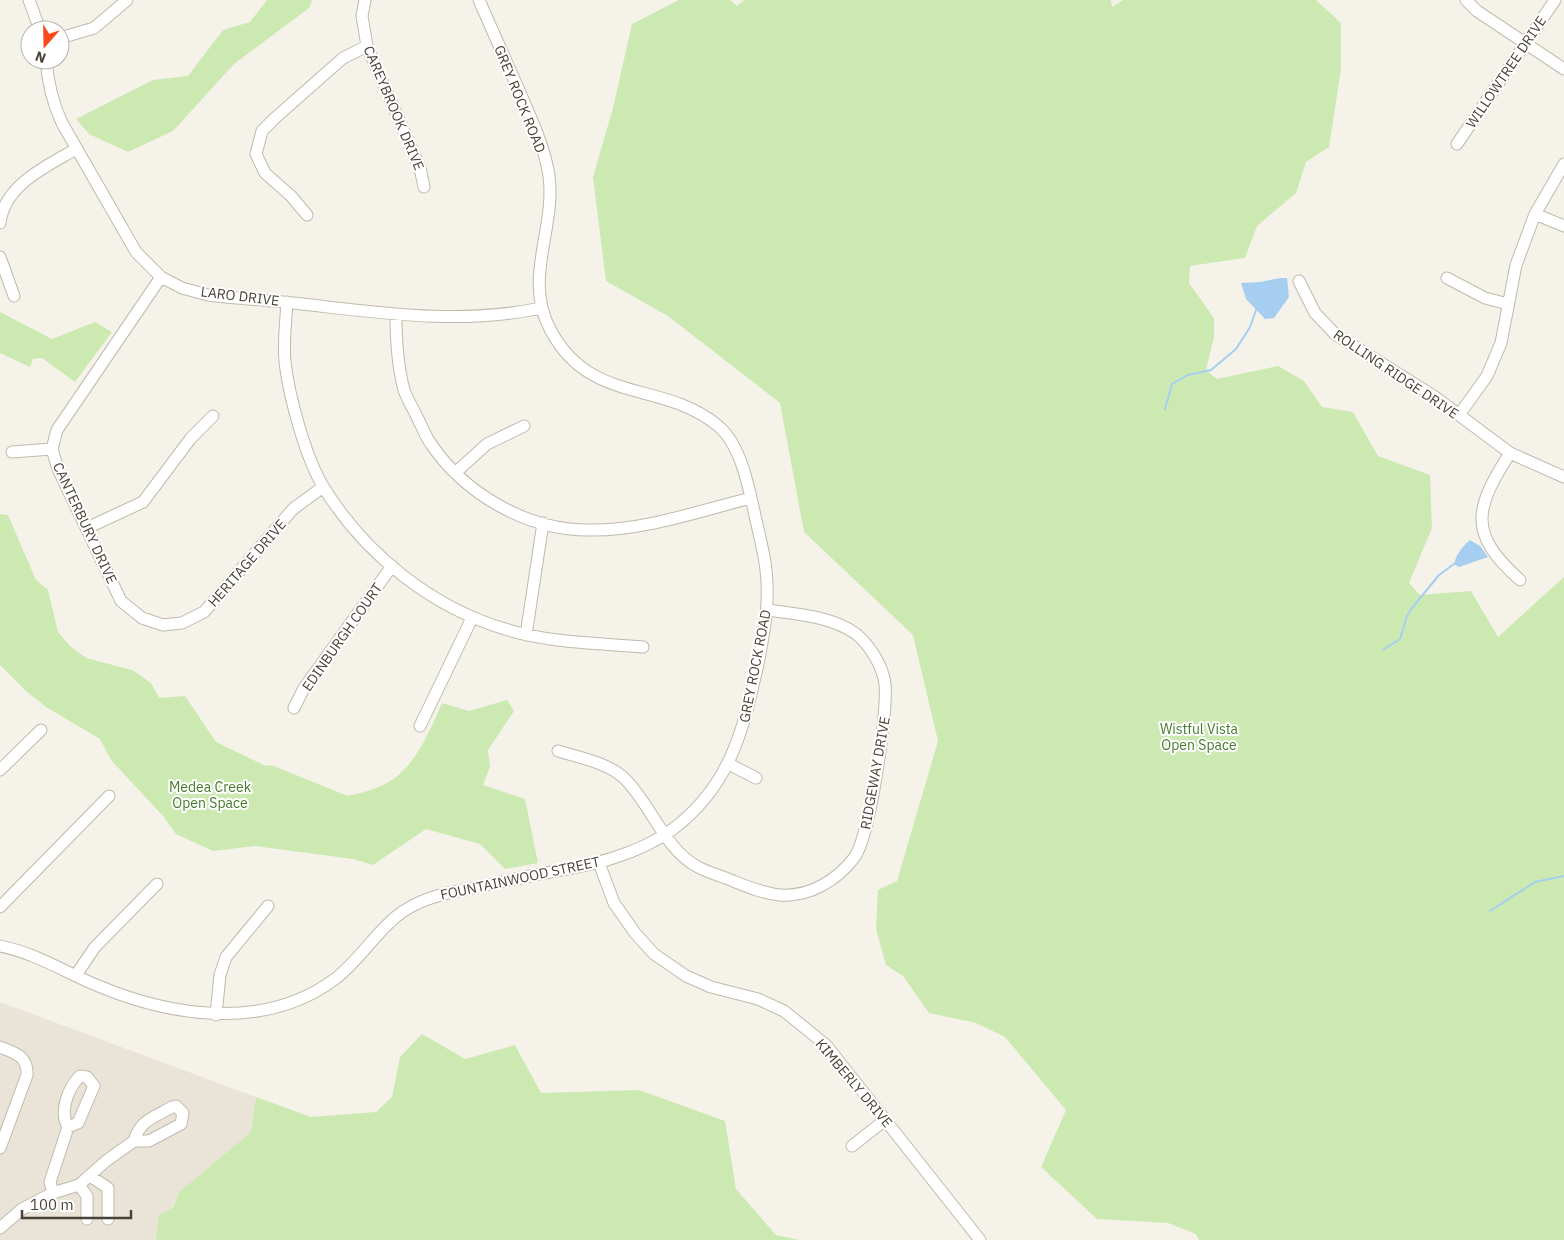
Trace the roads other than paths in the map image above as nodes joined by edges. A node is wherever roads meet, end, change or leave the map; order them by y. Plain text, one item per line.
1 (29, 0) edge
2 (127, 0) edge
3 (365, 0) edge
4 (479, 0) edge
5 (1466, 0) edge
6 (1555, 0) edge
7 (36, 20) edge
8 (70, 35) edge
9 (1525, 43) junction
10 (367, 46) junction
11 (1564, 69) edge
12 (47, 70) edge
13 (1457, 144) dead end
14 (76, 149) junction
15 (1564, 164) edge
16 (424, 186) dead end
17 (1535, 214) junction
18 (307, 215) dead end
19 (0, 223) edge
20 (1564, 226) edge
21 (0, 257) edge
22 (161, 277) junction
23 (1447, 278) dead end
24 (1299, 281) dead end
25 (14, 296) dead end
26 (287, 302) junction
27 (1508, 304) junction
28 (541, 308) junction
29 (396, 314) junction
30 (1458, 415) junction
31 (213, 416) dead end
32 (524, 426) dead end
33 (52, 449) junction
34 (12, 452) dead end
35 (1510, 453) junction
36 (455, 473) junction
37 (1563, 475) edge
38 (323, 487) junction
39 (751, 498) junction
40 (543, 523) junction
41 (87, 528) junction
42 (392, 566) junction
43 (1520, 580) dead end
44 (768, 610) junction
45 (472, 618) junction
46 (163, 625) joint
47 (526, 635) junction
48 (644, 647) dead end
49 (294, 708) dead end
50 (420, 726) dead end
51 (40, 730) dead end
52 (558, 751) dead end
53 (729, 764) junction
54 (0, 770) edge
55 (756, 778) dead end
56 (109, 796) dead end
57 (665, 834) junction
58 (599, 863) junction
59 (157, 884) dead end
60 (268, 906) dead end
61 (0, 907) edge
62 (0, 946) edge
63 (76, 975) junction
64 (216, 1015) junction
65 (0, 1047) edge
66 (885, 1120) junction
67 (68, 1127) dead end
68 (134, 1141) dead end
69 (852, 1146) dead end
70 (0, 1148) edge
71 (90, 1176) junction
72 (79, 1185) junction
73 (53, 1193) junction
74 (87, 1219) dead end
75 (108, 1219) dead end
76 (0, 1228) edge
77 (980, 1240) edge

1 - 7 street
2 - 8 street
3 - 10 street, CAREYBROOK DRIVE
4 - 28 street, GREY ROCK ROAD
5 - 9 street
6 - 9 street, WILLOWTREE DRIVE
9 - 11 street
9 - 13 street, WILLOWTREE DRIVE
10 - 16 street, CAREYBROOK DRIVE
10 - 18 street
12 - 14 street, LARO DRIVE
14 - 19 street
14 - 22 street, LARO DRIVE
15 - 17 street
17 - 20 street
17 - 27 street
21 - 25 street
22 - 26 street, LARO DRIVE
22 - 33 street, CANTERBURY DRIVE
23 - 27 street
24 - 30 street, ROLLING RIDGE DRIVE
26 - 29 street, LARO DRIVE
26 - 38 street
27 - 30 street
28 - 29 street, LARO DRIVE
28 - 39 street, GREY ROCK ROAD
29 - 36 street
30 - 35 street, ROLLING RIDGE DRIVE
31 - 41 street
32 - 36 street
33 - 34 street
33 - 41 street, CANTERBURY DRIVE
35 - 37 street, ROLLING RIDGE DRIVE
35 - 43 street
36 - 40 street
38 - 42 street
38 - 46 street, HERITAGE DRIVE
39 - 40 street
39 - 44 street, GREY ROCK ROAD
40 - 47 street
41 - 46 street, CANTERBURY DRIVE
42 - 45 street
42 - 49 street, EDINBURGH COURT
44 - 53 street, GREY ROCK ROAD
44 - 57 street, RIDGEWAY DRIVE
45 - 47 street
45 - 50 street
47 - 48 street
51 - 54 street
52 - 57 street, RIDGEWAY DRIVE
53 - 55 street
53 - 57 street, GREY ROCK ROAD
56 - 61 street
57 - 58 street, FOUNTAINWOOD STREET
58 - 64 street, FOUNTAINWOOD STREET
58 - 66 street, KIMBERLY DRIVE
59 - 63 street
60 - 64 street
62 - 63 street, FOUNTAINWOOD STREET
63 - 64 street, FOUNTAINWOOD STREET
65 - 70 street
66 - 69 street
66 - 77 street, KIMBERLY DRIVE
67 - 73 street
68 - 71 street
71 - 72 street
71 - 75 street
72 - 73 street
72 - 74 street
73 - 76 street

